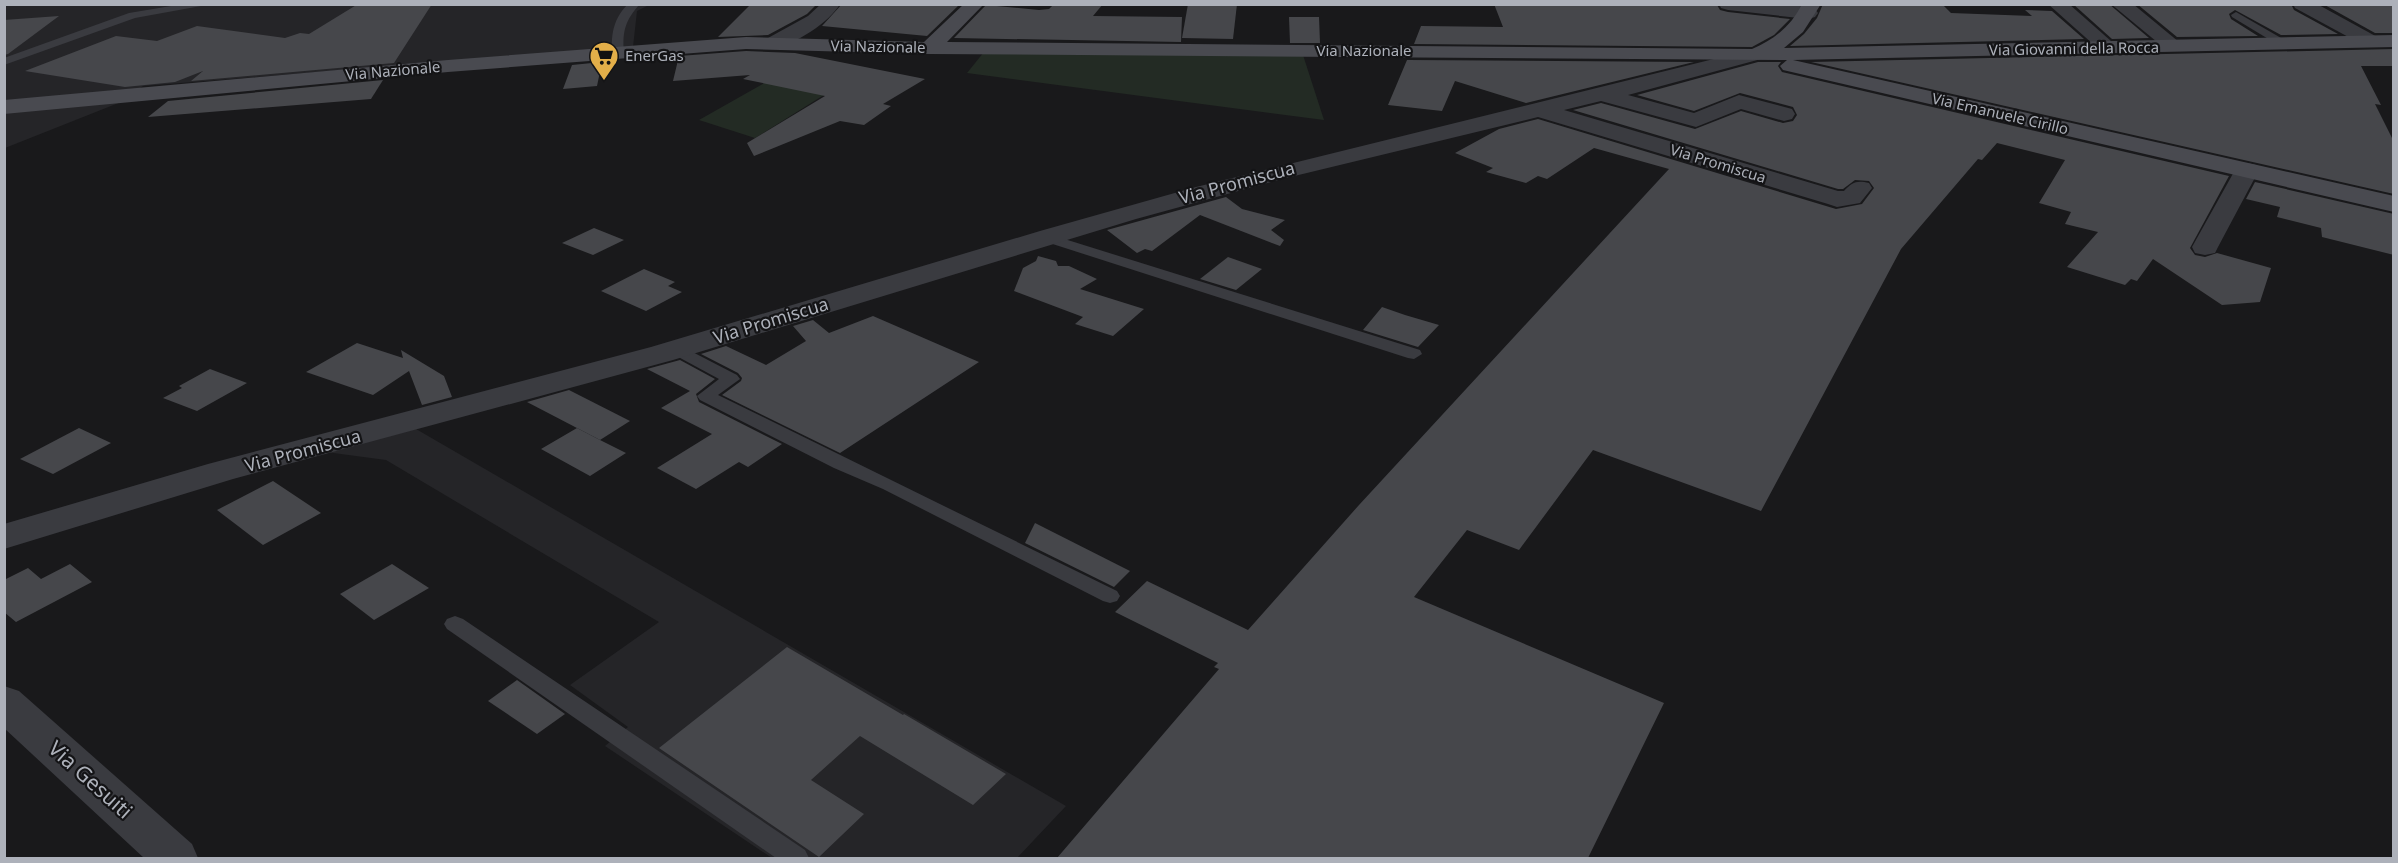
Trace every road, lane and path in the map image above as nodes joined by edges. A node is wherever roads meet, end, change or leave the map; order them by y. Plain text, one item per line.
1 (207, 4) edge
2 (635, 4) edge
3 (831, 4) edge
4 (975, 4) edge
5 (1728, 4) edge
6 (2057, 4) edge
7 (2120, 4) edge
8 (2302, 4) edge
9 (1810, 9) edge
10 (2236, 15) dead end
11 (2394, 41) edge
12 (776, 42) junction
13 (2372, 42) junction
14 (2284, 44) junction
15 (2175, 47) junction
16 (929, 48) junction
17 (2110, 49) junction
18 (618, 52) junction
19 (1754, 55) junction
20 (4, 62) edge
21 (1602, 95) junction
22 (4, 107) edge
23 (1539, 110) junction
24 (1784, 114) dead end
25 (2247, 170) junction
26 (1860, 188) dead end
27 (2394, 204) edge
28 (1042, 236) junction
29 (2205, 248) dead end
30 (677, 349) junction
31 (1414, 354) dead end
32 (4, 537) edge
33 (1110, 596) dead end
34 (455, 624) dead end
35 (4, 702) edge
36 (175, 858) edge
37 (796, 858) edge

1 - 20 lane
2 - 18 lane
3 - 12 street
4 - 16 street
5 - 9 street
6 - 17 street
7 - 15 street
8 - 13 street
9 - 19 street, Via Promiscua
10 - 14 lane
11 - 13 street, Via Giovanni della Rocca
12 - 16 street, Via Nazionale
12 - 18 street, Via Nazionale
13 - 14 street, Via Giovanni della Rocca
14 - 15 street, Via Giovanni della Rocca
15 - 17 street, Via Giovanni della Rocca
16 - 19 street, Via Nazionale
17 - 19 street, Via Giovanni della Rocca
18 - 22 street, Via Nazionale
19 - 21 street, Via Promiscua
19 - 25 street, Via Emanuele Cirillo
21 - 23 street, Via Promiscua
21 - 24 street, Via Promiscua
23 - 26 street, Via Promiscua
23 - 28 street, Via Promiscua
25 - 27 street, Via Emanuele Cirillo
25 - 29 street
28 - 30 street, Via Promiscua
28 - 31 lane
30 - 32 street, Via Promiscua
30 - 33 lane
34 - 37 lane
35 - 36 street, Via Gesuiti

